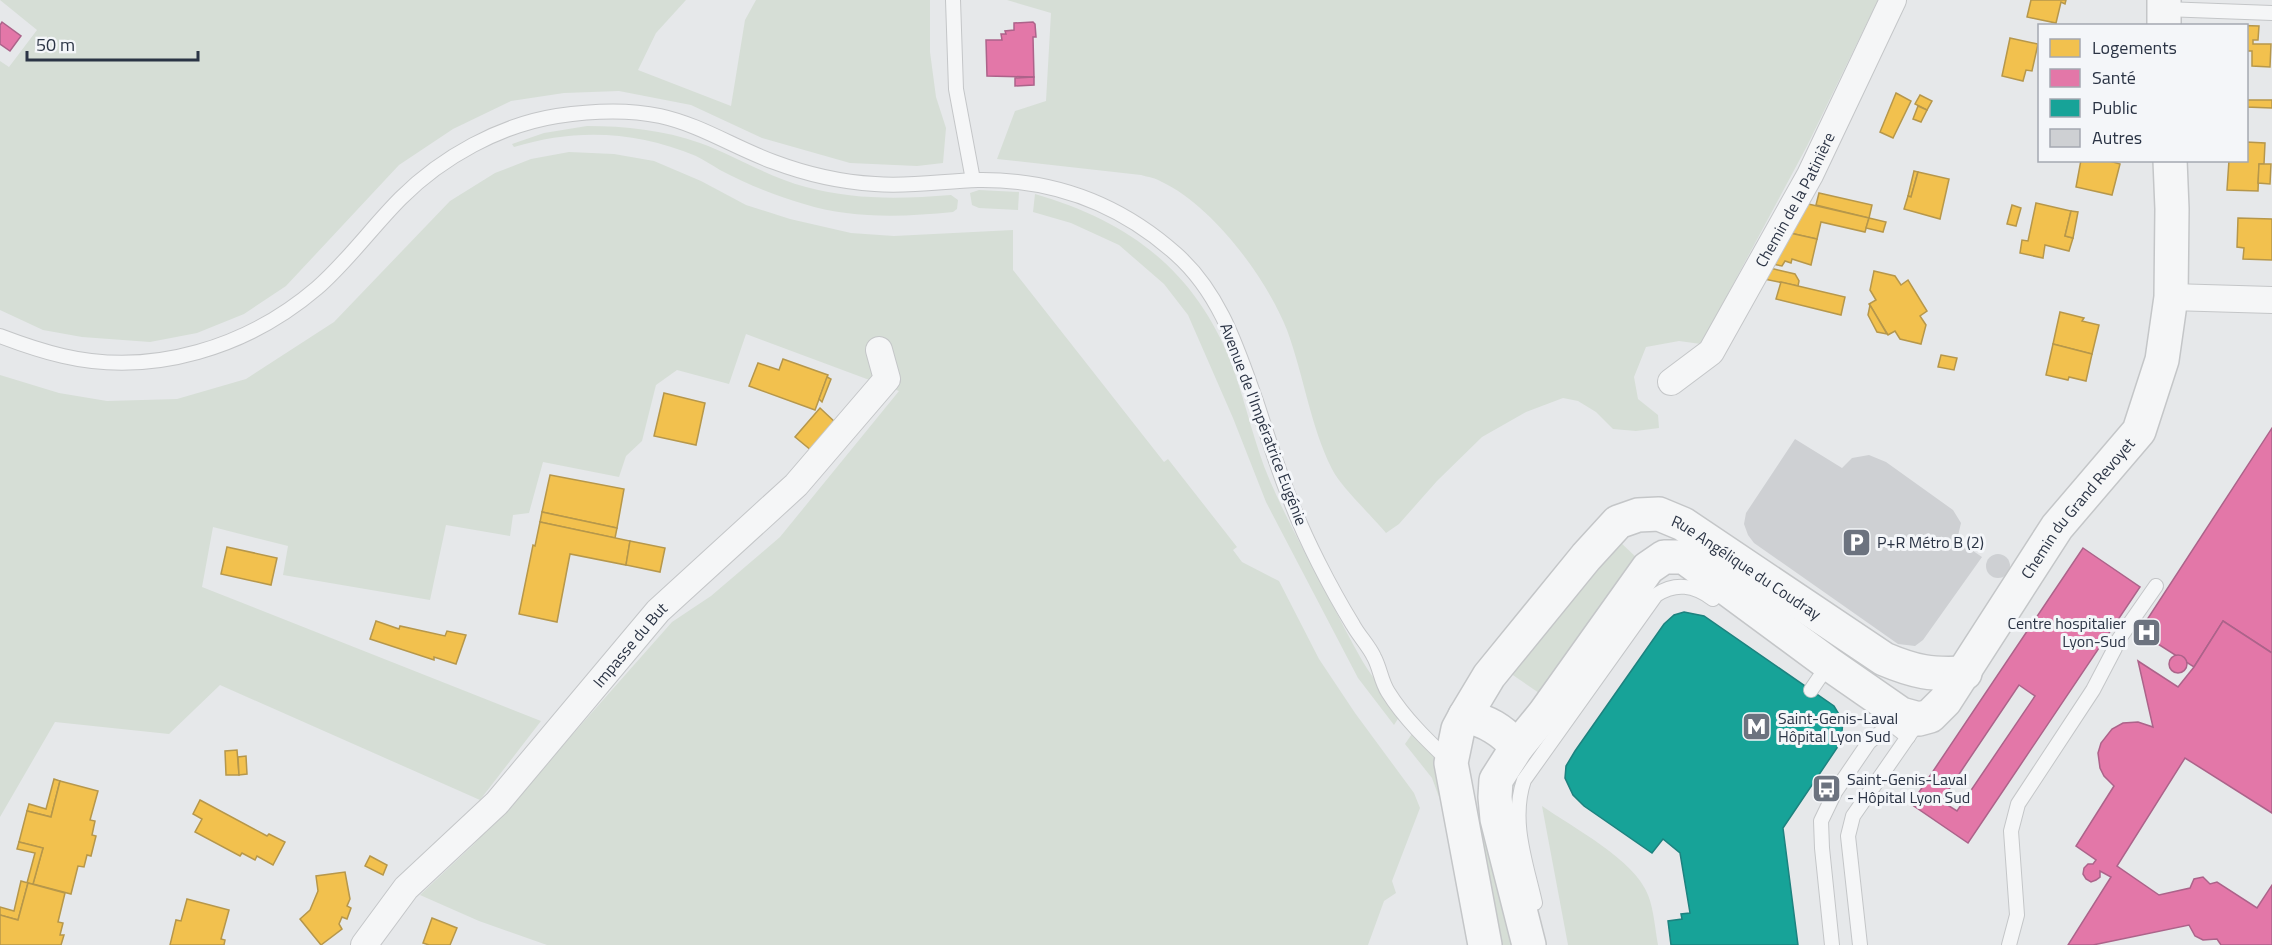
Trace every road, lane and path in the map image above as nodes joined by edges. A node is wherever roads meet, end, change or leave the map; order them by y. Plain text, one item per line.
1 (953, 0) edge
2 (1893, 0) edge
3 (2164, 12) edge
4 (2272, 13) edge
5 (2170, 162) edge
6 (973, 180) junction
7 (2171, 297) junction
8 (2272, 300) edge
9 (0, 336) edge
10 (879, 350) dead end
11 (1671, 382) dead end
12 (2156, 586) dead end
13 (1728, 609) dead end
14 (1794, 655) dead end
15 (1831, 661) junction
16 (1965, 673) junction
17 (1465, 716) junction
18 (1906, 727) junction
19 (1525, 758) junction
20 (1451, 763) junction
21 (1510, 780) junction
22 (1536, 931) edge
23 (364, 945) edge
24 (1485, 945) edge
25 (1541, 945) edge
26 (1832, 945) edge
27 (1860, 945) edge
28 (2009, 945) edge

1 - 6 lane
2 - 11 street, Chemin de la Patinière
3 - 4 lane
5 - 7 street, Chemin du Grand Revoyet
6 - 9 lane, Avenue de l'Impératrice Eugénie
6 - 20 lane, Avenue de l'Impératrice Eugénie
7 - 8 street
7 - 16 street, Chemin du Grand Revoyet
10 - 23 street, Impasse du But
12 - 28 lane
13 - 19 lane
14 - 15 lane
15 - 16 street, Rue Angélique du Coudray
15 - 17 street, Rue Angélique du Coudray
15 - 18 street, Rue Angélique du Coudray
15 - 19 street, Rue Angélique du Coudray
16 - 18 street, Chemin du Grand Revoyet
17 - 19 street
17 - 20 street, Rue Angélique du Coudray
18 - 26 lane, Chemin du Grand Revoyet
18 - 27 lane, Chemin du Grand Revoyet
19 - 21 street, Rue Angélique du Coudray
20 - 21 street
20 - 24 street, Rue Angélique du Coudray
21 - 22 street
22 - 25 lane

